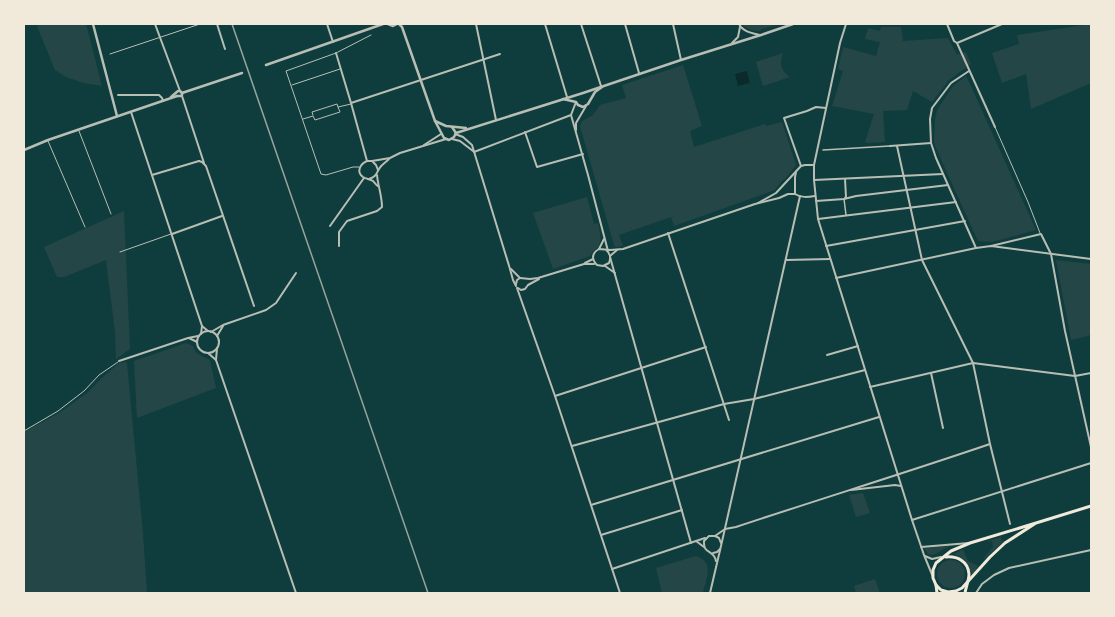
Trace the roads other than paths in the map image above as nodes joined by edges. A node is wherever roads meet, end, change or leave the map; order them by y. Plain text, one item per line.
1 (93, 24) edge
2 (155, 24) edge
3 (200, 24) edge
4 (217, 24) edge
5 (327, 24) edge
6 (383, 24) edge
7 (388, 24) edge
8 (398, 24) edge
9 (476, 24) edge
10 (545, 24) edge
11 (581, 24) edge
12 (625, 24) edge
13 (673, 24) edge
14 (793, 24) edge
15 (846, 24) edge
16 (947, 24) edge
17 (1002, 24) edge
18 (739, 25) edge
19 (371, 35) dead end
20 (761, 35) junction
21 (160, 38) junction
22 (333, 42) junction
23 (732, 43) junction
24 (957, 43) junction
25 (225, 49) dead end
26 (336, 53) junction
27 (110, 54) dead end
28 (500, 54) dead end
29 (484, 60) junction
30 (681, 60) junction
31 (266, 65) dead end
32 (341, 69) junction
33 (969, 71) junction
34 (242, 73) dead end
35 (639, 73) junction
36 (421, 81) junction
37 (608, 84) junction
38 (291, 86) junction
39 (601, 86) junction
40 (583, 93) junction
41 (179, 94) junction
42 (578, 94) junction
43 (118, 95) dead end
44 (567, 97) junction
45 (563, 98) junction
46 (590, 100) junction
47 (163, 101) junction
48 (576, 102) junction
49 (351, 103) junction
50 (586, 106) junction
51 (338, 107) junction
52 (826, 108) junction
53 (131, 112) junction
54 (571, 115) junction
55 (117, 116) junction
56 (313, 116) junction
57 (303, 120) junction
58 (496, 120) junction
59 (435, 121) junction
60 (446, 126) junction
61 (452, 127) junction
62 (994, 127) joint
63 (469, 129) junction
64 (78, 130) junction
65 (575, 131) junction
66 (525, 132) junction
67 (441, 133) junction
68 (455, 133) junction
69 (452, 139) junction
70 (48, 140) junction
71 (446, 140) junction
72 (931, 143) junction
73 (421, 146) junction
74 (890, 146) joint
75 (896, 146) junction
76 (24, 150) edge
77 (823, 150) dead end
78 (474, 152) junction
79 (582, 154) junction
80 (201, 155) junction
81 (390, 158) junction
82 (199, 161) junction
83 (367, 161) junction
84 (372, 161) junction
85 (814, 165) junction
86 (206, 166) junction
87 (801, 166) junction
88 (360, 167) junction
89 (378, 170) junction
90 (796, 171) junction
91 (377, 174) junction
92 (943, 174) junction
93 (152, 175) junction
94 (904, 177) junction
95 (364, 178) junction
96 (368, 179) junction
97 (845, 179) junction
98 (814, 180) junction
99 (948, 184) junction
100 (378, 187) junction
101 (907, 190) junction
102 (795, 194) junction
103 (800, 196) junction
104 (815, 196) junction
105 (844, 199) junction
106 (816, 201) junction
107 (956, 202) junction
108 (755, 204) junction
109 (911, 207) junction
110 (111, 214) dead end
111 (222, 216) junction
112 (846, 216) junction
113 (818, 219) junction
114 (965, 221) junction
115 (330, 226) dead end
116 (85, 227) dead end
117 (916, 229) junction
118 (668, 233) junction
119 (172, 234) junction
120 (1041, 234) junction
121 (604, 238) junction
122 (339, 246) dead end
123 (826, 246) junction
124 (991, 246) junction
125 (976, 248) junction
126 (599, 249) junction
127 (618, 250) junction
128 (607, 251) junction
129 (120, 252) dead end
130 (1051, 254) junction
131 (610, 256) junction
132 (593, 259) junction
133 (830, 259) junction
134 (1091, 259) edge
135 (786, 260) junction
136 (922, 260) junction
137 (595, 264) junction
138 (578, 266) junction
139 (605, 266) junction
140 (510, 269) junction
141 (296, 273) dead end
142 (615, 273) junction
143 (542, 277) junction
144 (520, 278) junction
145 (836, 278) junction
146 (526, 279) junction
147 (528, 285) junction
148 (517, 287) junction
149 (254, 306) dead end
150 (223, 325) junction
151 (202, 326) junction
152 (208, 331) junction
153 (211, 332) junction
154 (201, 334) junction
155 (198, 336) junction
156 (217, 337) junction
157 (188, 338) junction
158 (197, 342) junction
159 (858, 346) junction
160 (706, 347) junction
161 (217, 348) junction
162 (208, 353) junction
163 (827, 355) dead end
164 (216, 360) junction
165 (119, 361) joint
166 (973, 363) junction
167 (642, 368) junction
168 (865, 370) junction
169 (931, 373) junction
170 (1091, 373) edge
171 (1075, 376) junction
172 (870, 387) junction
173 (555, 396) junction
174 (754, 399) junction
175 (724, 404) junction
176 (879, 417) junction
177 (729, 420) dead end
178 (658, 423) junction
179 (943, 428) dead end
180 (24, 431) edge
181 (1090, 435) edge
182 (990, 444) junction
183 (571, 446) junction
184 (1091, 447) edge
185 (740, 459) junction
186 (1091, 463) edge
187 (898, 475) junction
188 (674, 480) junction
189 (902, 486) junction
190 (846, 491) junction
191 (1001, 492) junction
192 (591, 505) junction
193 (1091, 506) edge
194 (682, 510) junction
195 (912, 520) junction
196 (1036, 523) junction
197 (1010, 524) dead end
198 (725, 529) junction
199 (601, 535) junction
200 (714, 536) junction
201 (707, 538) junction
202 (696, 541) junction
203 (972, 542) junction
204 (691, 543) junction
205 (721, 545) junction
206 (704, 547) junction
207 (921, 547) junction
208 (720, 548) junction
209 (1091, 550) edge
210 (713, 553) junction
211 (924, 555) junction
212 (944, 557) junction
213 (717, 564) junction
214 (612, 569) junction
215 (933, 578) junction
216 (967, 582) junction
217 (936, 584) junction
218 (620, 592) edge
219 (296, 593) edge
220 (626, 593) edge
221 (630, 593) edge
222 (710, 593) edge
223 (937, 593) edge
224 (965, 593) edge
225 (976, 593) edge

1 - 55 street
2 - 21 street
3 - 21 lane
4 - 25 street
5 - 22 street
6 - 22 street
7 - 8 street
8 - 36 street
9 - 29 street
10 - 44 street
11 - 39 street
12 - 35 street
13 - 30 street
14 - 20 street
15 - 52 street
16 - 24 street
17 - 24 street
18 - 20 street
18 - 23 street
19 - 26 lane
20 - 23 street
21 - 27 lane
21 - 41 street
22 - 31 street
23 - 30 street
24 - 33 street
26 - 32 street
26 - 38 lane
28 - 29 street
29 - 36 street
29 - 58 street
30 - 35 street
32 - 38 lane
32 - 49 street
33 - 62 street
33 - 72 street
34 - 41 street
35 - 37 street
36 - 49 street
36 - 59 street
37 - 39 street
37 - 46 street
38 - 57 lane
39 - 40 street
40 - 42 street
40 - 46 street
41 - 47 street
41 - 80 street
42 - 44 street
42 - 48 street
43 - 47 street
44 - 45 street
45 - 48 street
45 - 58 street
46 - 50 street
47 - 53 street
48 - 50 street
48 - 54 street
49 - 51 lane
49 - 83 street
50 - 65 street
51 - 56 lane
51 - 56 lane
52 - 85 street
52 - 87 street
53 - 55 street
53 - 93 street
54 - 65 street
54 - 66 street
55 - 64 street
56 - 57 lane
57 - 88 lane
58 - 63 street
59 - 60 street
59 - 67 street
60 - 61 street
60 - 67 street
61 - 63 street
61 - 68 street
62 - 120 lane
63 - 68 street
64 - 70 street
64 - 110 lane
65 - 79 street
66 - 78 street
66 - 79 street
67 - 71 street
67 - 73 street
68 - 69 street
68 - 78 street
69 - 71 street
69 - 78 street
70 - 76 street
70 - 116 lane
71 - 73 street
72 - 75 street
72 - 92 street
73 - 81 street
74 - 75 street
74 - 77 street
75 - 94 street
78 - 140 street
79 - 121 street
80 - 82 street
80 - 86 street
81 - 84 street
81 - 89 street
82 - 86 street
82 - 93 street
83 - 84 street
83 - 88 street
84 - 89 street
85 - 87 street
85 - 98 street
86 - 111 street
87 - 90 street
88 - 95 street
89 - 91 street
90 - 102 street
90 - 108 street
91 - 96 street
91 - 100 street
92 - 94 street
92 - 99 street
93 - 119 street
94 - 97 street
94 - 101 street
95 - 96 street
95 - 115 street
96 - 100 street
97 - 98 street
97 - 105 street
98 - 104 street
99 - 101 street
99 - 107 street
100 - 122 street
101 - 105 street
101 - 109 street
102 - 103 street
102 - 108 street
103 - 104 street
103 - 135 street
104 - 106 street
105 - 106 street
105 - 112 street
106 - 113 street
107 - 109 street
107 - 114 street
108 - 118 street
109 - 112 street
109 - 117 street
111 - 119 street
111 - 149 street
112 - 113 street
113 - 123 street
114 - 117 street
114 - 125 street
117 - 123 street
117 - 136 street
118 - 127 street
118 - 160 street
119 - 129 lane
119 - 151 street
120 - 124 street
120 - 130 street
121 - 126 street
121 - 128 street
123 - 133 street
124 - 125 street
124 - 130 street
125 - 136 street
126 - 128 street
126 - 132 street
127 - 128 street
127 - 131 street
128 - 131 street
130 - 134 street
130 - 171 street
131 - 139 street
131 - 142 street
132 - 137 street
132 - 138 street
133 - 135 street
133 - 145 street
135 - 174 street
136 - 145 street
136 - 166 street
137 - 138 street
137 - 139 street
138 - 143 street
139 - 142 street
140 - 144 street
140 - 148 street
141 - 150 street
142 - 167 street
143 - 146 street
143 - 147 street
144 - 146 street
144 - 148 street
145 - 159 street
146 - 147 street
147 - 148 street
148 - 173 street
150 - 153 street
150 - 156 street
151 - 152 street
151 - 154 street
152 - 153 street
152 - 154 street
153 - 156 street
154 - 155 street
155 - 157 street
155 - 158 street
156 - 161 street
157 - 158 street
157 - 165 street
158 - 162 street
159 - 163 street
159 - 168 street
160 - 167 street
160 - 175 street
161 - 162 street
161 - 164 street
162 - 164 street
164 - 219 street
165 - 180 lane
166 - 169 street
166 - 171 street
166 - 182 street
167 - 173 street
167 - 178 street
168 - 172 street
168 - 174 street
169 - 172 street
169 - 179 street
170 - 171 street
171 - 181 street
172 - 176 street
173 - 183 street
174 - 175 street
174 - 185 street
175 - 177 street
175 - 178 street
176 - 185 street
176 - 187 street
178 - 183 street
178 - 188 street
181 - 184 street
182 - 187 street
182 - 191 street
183 - 192 street
185 - 188 street
185 - 198 street
186 - 191 street
187 - 189 street
187 - 190 street
188 - 192 street
188 - 194 street
189 - 190 street
189 - 195 street
190 - 198 street
191 - 195 street
191 - 197 street
192 - 199 street
193 - 196 main road
194 - 199 street
194 - 204 street
195 - 207 street
196 - 203 main road
196 - 216 main road
198 - 200 street
198 - 205 street
199 - 214 street
200 - 201 street
200 - 205 street
201 - 202 street
201 - 206 street
202 - 204 street
202 - 206 street
203 - 207 street
203 - 212 main road
204 - 214 street
205 - 208 street
206 - 210 street
207 - 211 street
208 - 210 street
208 - 213 street
209 - 225 street
210 - 213 street
211 - 212 street
211 - 215 street
212 - 215 main road
212 - 216 main road
213 - 222 street
214 - 218 street
215 - 217 main road
216 - 217 main road
216 - 224 main road
217 - 223 main road
220 - 221 street

